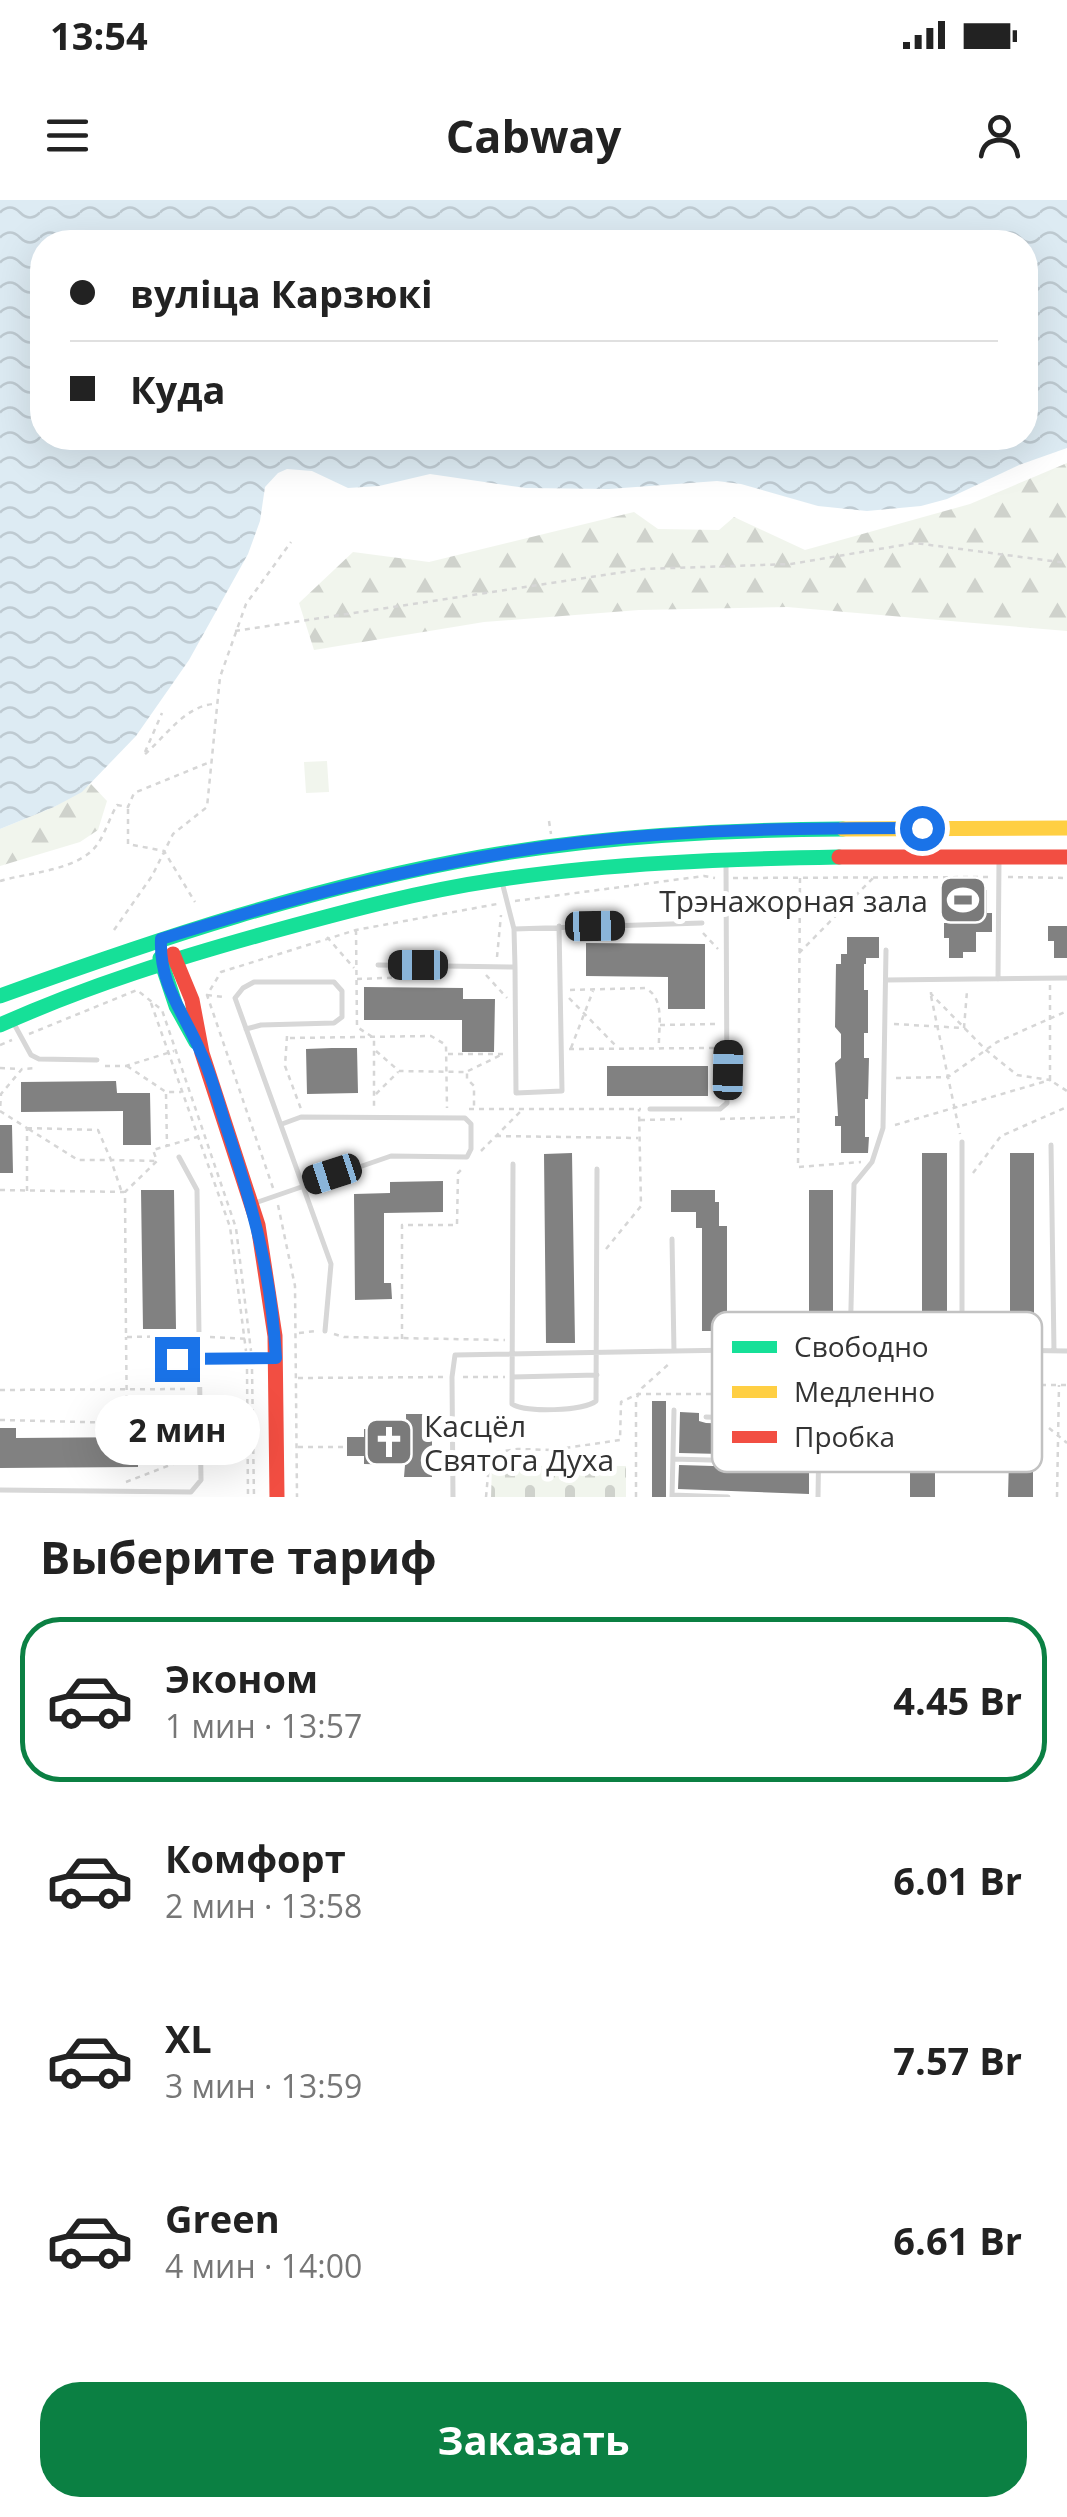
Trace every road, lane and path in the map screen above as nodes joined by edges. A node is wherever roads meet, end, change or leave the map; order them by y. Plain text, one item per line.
1 (291, 542) dead end
2 (1067, 563) edge
3 (235, 631) junction
4 (215, 704) junction
5 (162, 713) dead end
6 (211, 762) junction
7 (128, 807) junction
8 (1067, 828) edge
9 (164, 851) junction
10 (999, 857) junction
11 (1067, 857) edge
12 (726, 860) junction
13 (876, 876) junction
14 (999, 877) junction
15 (726, 878) junction
16 (800, 878) junction
17 (1067, 878) edge
18 (501, 879) junction
19 (0, 881) edge
20 (196, 902) dead end
21 (504, 902) junction
22 (702, 923) dead end
23 (559, 926) junction
24 (709, 928) dead end
25 (514, 929) junction
26 (114, 930) dead end
27 (356, 930) dead end
28 (327, 937) dead end
29 (161, 939) junction
30 (886, 950) dead end
31 (720, 951) dead end
32 (800, 953) junction
33 (177, 958) junction
34 (160, 964) junction
35 (378, 965) dead end
36 (496, 966) junction
37 (516, 966) junction
38 (355, 969) junction
39 (448, 976) dead end
40 (1067, 978) edge
41 (356, 979) junction
42 (968, 979) junction
43 (998, 979) junction
44 (1050, 979) junction
45 (886, 980) junction
46 (931, 980) junction
47 (594, 989) junction
48 (931, 994) junction
49 (207, 995) dead end
50 (0, 996) edge
51 (568, 997) junction
52 (235, 998) junction
53 (508, 1000) dead end
54 (150, 1001) junction
55 (1067, 1011) edge
56 (584, 1013) junction
57 (568, 1014) dead end
58 (1050, 1021) junction
59 (6, 1022) edge
60 (288, 1024) junction
61 (720, 1024) dead end
62 (885, 1024) junction
63 (658, 1025) junction
64 (937, 1026) junction
65 (964, 1028) junction
66 (246, 1029) junction
67 (568, 1032) dead end
68 (19, 1038) junction
69 (287, 1038) junction
70 (374, 1038) junction
71 (0, 1046) edge
72 (659, 1048) junction
73 (728, 1048) junction
74 (374, 1049) junction
75 (570, 1049) junction
76 (618, 1049) junction
77 (986, 1050) junction
78 (168, 1051) junction
79 (176, 1051) junction
80 (202, 1053) junction
81 (446, 1054) junction
82 (502, 1054) junction
83 (509, 1054) dead end
84 (97, 1060) dead end
85 (126, 1066) junction
86 (91, 1067) dead end
87 (0, 1068) edge
88 (39, 1068) dead end
89 (22, 1069) junction
90 (400, 1071) junction
91 (447, 1072) junction
92 (466, 1072) junction
93 (948, 1077) junction
94 (884, 1078) junction
95 (1050, 1080) junction
96 (189, 1090) junction
97 (1067, 1091) edge
98 (166, 1092) junction
99 (183, 1092) junction
100 (568, 1095) dead end
101 (374, 1096) junction
102 (1067, 1107) edge
103 (374, 1108) dead end
104 (300, 1109) dead end
105 (448, 1109) dead end
106 (461, 1109) dead end
107 (474, 1109) junction
108 (524, 1109) junction
109 (639, 1109) junction
110 (650, 1109) joint
111 (956, 1109) junction
112 (0, 1110) edge
113 (568, 1110) junction
114 (282, 1124) junction
115 (27, 1128) junction
116 (884, 1128) junction
117 (201, 1135) junction
118 (496, 1136) junction
119 (639, 1138) junction
120 (962, 1142) joint
121 (1051, 1145) dead end
122 (167, 1146) junction
123 (179, 1157) dead end
124 (112, 1160) junction
125 (157, 1161) junction
126 (872, 1162) junction
127 (512, 1164) dead end
128 (597, 1169) dead end
129 (303, 1184) junction
130 (0, 1190) edge
131 (27, 1190) junction
132 (124, 1192) junction
133 (962, 1192) junction
134 (251, 1204) junction
135 (672, 1239) dead end
136 (595, 1261) junction
137 (851, 1312) edge
138 (962, 1312) edge
139 (325, 1331) junction
140 (298, 1333) dead end
141 (198, 1336) junction
142 (126, 1337) junction
143 (248, 1339) junction
144 (402, 1339) junction
145 (512, 1340) junction
146 (712, 1350) edge
147 (1042, 1350) edge
148 (1054, 1350) junction
149 (674, 1351) junction
150 (1067, 1351) edge
151 (594, 1352) junction
152 (512, 1356) junction
153 (276, 1358) junction
154 (156, 1359) dead end
155 (198, 1359) junction
156 (250, 1360) junction
157 (597, 1375) junction
158 (452, 1377) junction
159 (512, 1377) junction
160 (296, 1378) dead end
161 (1042, 1385) edge
162 (1059, 1385) junction
163 (1067, 1385) edge
164 (126, 1388) junction
165 (190, 1389) dead end
166 (0, 1390) edge
167 (638, 1394) junction
168 (712, 1394) edge
169 (674, 1410) dead end
170 (706, 1417) dead end
171 (712, 1417) edge
172 (0, 1420) edge
173 (1049, 1428) dead end
174 (1058, 1436) junction
175 (1067, 1443) edge
176 (297, 1447) dead end
177 (347, 1447) dead end
178 (673, 1459) junction
179 (712, 1460) edge
180 (191, 1467) dead end
181 (819, 1472) edge
182 (135, 1484) dead end
183 (0, 1490) edge
184 (672, 1496) edge
185 (248, 1497) edge
186 (254, 1497) edge
187 (277, 1497) edge
188 (453, 1497) edge
189 (486, 1497) edge
190 (636, 1497) edge
191 (728, 1497) edge
192 (818, 1497) edge
193 (1057, 1497) edge

1 - 3 path
2 - 3 path
3 - 4 path
4 - 5 path
4 - 6 path
6 - 7 path
6 - 9 path
7 - 9 path
7 - 19 path
8 - 29 street
9 - 20 path
9 - 26 path
10 - 11 street
10 - 12 street
10 - 14 lane
12 - 15 lane
12 - 18 street
13 - 14 path
13 - 16 path
13 - 32 path
14 - 17 path
14 - 43 lane
15 - 16 path
15 - 21 path
15 - 73 lane
16 - 32 path
18 - 21 lane
18 - 33 street
21 - 25 lane
21 - 36 path
22 - 23 lane
23 - 25 lane
23 - 37 lane
24 - 31 path
25 - 37 lane
27 - 38 path
28 - 38 path
29 - 33 street
29 - 34 street
29 - 50 street
30 - 45 lane
32 - 126 path
33 - 34 street
33 - 80 street
34 - 59 street
34 - 80 street
35 - 36 lane
36 - 37 lane
36 - 53 path
38 - 41 path
39 - 41 path
40 - 44 lane
41 - 70 path
42 - 43 lane
42 - 46 lane
42 - 65 path
43 - 44 lane
44 - 58 path
45 - 46 lane
45 - 62 lane
46 - 48 path
47 - 51 path
47 - 56 path
47 - 63 path
48 - 64 path
48 - 65 path
49 - 52 path
51 - 56 path
51 - 57 path
52 - 60 lane
52 - 66 lane
54 - 68 path
54 - 78 path
54 - 79 path
55 - 58 path
56 - 75 path
56 - 76 path
58 - 77 path
58 - 95 path
59 - 68 lane
60 - 66 lane
60 - 69 path
61 - 63 path
62 - 64 path
62 - 94 lane
63 - 72 path
64 - 65 path
64 - 93 path
65 - 77 path
66 - 114 lane
67 - 75 path
68 - 71 path
68 - 84 lane
69 - 70 path
69 - 104 path
70 - 74 path
70 - 81 path
72 - 73 path
72 - 76 path
73 - 110 lane
74 - 90 path
74 - 101 path
75 - 76 path
77 - 93 path
77 - 95 path
78 - 79 path
78 - 85 path
78 - 99 path
79 - 96 path
80 - 134 street
81 - 82 path
81 - 91 path
82 - 83 path
82 - 92 path
85 - 86 path
85 - 98 path
87 - 89 path
88 - 89 path
89 - 112 path
90 - 91 path
90 - 101 path
91 - 92 path
91 - 105 path
92 - 107 path
93 - 94 path
93 - 111 path
94 - 116 lane
95 - 97 path
95 - 111 path
96 - 99 path
96 - 117 path
98 - 99 path
98 - 122 path
99 - 117 path
100 - 113 path
101 - 103 path
102 - 133 path
106 - 107 path
107 - 108 path
108 - 113 path
108 - 118 path
109 - 110 path
109 - 113 path
109 - 119 path
111 - 116 path
111 - 120 path
112 - 115 path
114 - 129 lane
114 - 129 lane
115 - 124 path
115 - 124 path
115 - 131 path
116 - 126 lane
117 - 122 path
117 - 143 path
118 - 119 path
118 - 144 path
119 - 136 path
120 - 133 lane
121 - 148 lane
122 - 125 path
123 - 141 lane
124 - 125 path
124 - 132 path
125 - 132 path
126 - 137 lane
127 - 145 lane
128 - 136 lane
129 - 134 lane
129 - 139 lane
130 - 131 path
131 - 132 path
132 - 142 path
133 - 138 lane
134 - 153 street
135 - 149 lane
136 - 151 lane
139 - 140 path
139 - 144 path
141 - 142 path
141 - 143 path
141 - 155 lane
142 - 164 path
143 - 156 path
144 - 145 path
145 - 152 lane
146 - 149 lane
147 - 148 lane
148 - 150 lane
149 - 151 lane
149 - 167 path
151 - 152 lane
151 - 157 lane
152 - 158 lane
152 - 159 lane
153 - 156 lane
153 - 187 street
154 - 155 lane
155 - 156 lane
155 - 183 lane
156 - 185 path
156 - 186 path
157 - 159 lane
157 - 159 lane
158 - 159 path
158 - 160 path
158 - 188 lane
161 - 162 path
162 - 163 path
162 - 174 path
164 - 165 path
164 - 166 path
164 - 172 path
167 - 168 path
167 - 189 path
167 - 190 path
169 - 178 lane
170 - 171 lane
173 - 174 path
174 - 175 path
174 - 193 path
176 - 177 path
178 - 179 lane
178 - 184 lane
180 - 182 path
181 - 192 lane
184 - 191 lane

